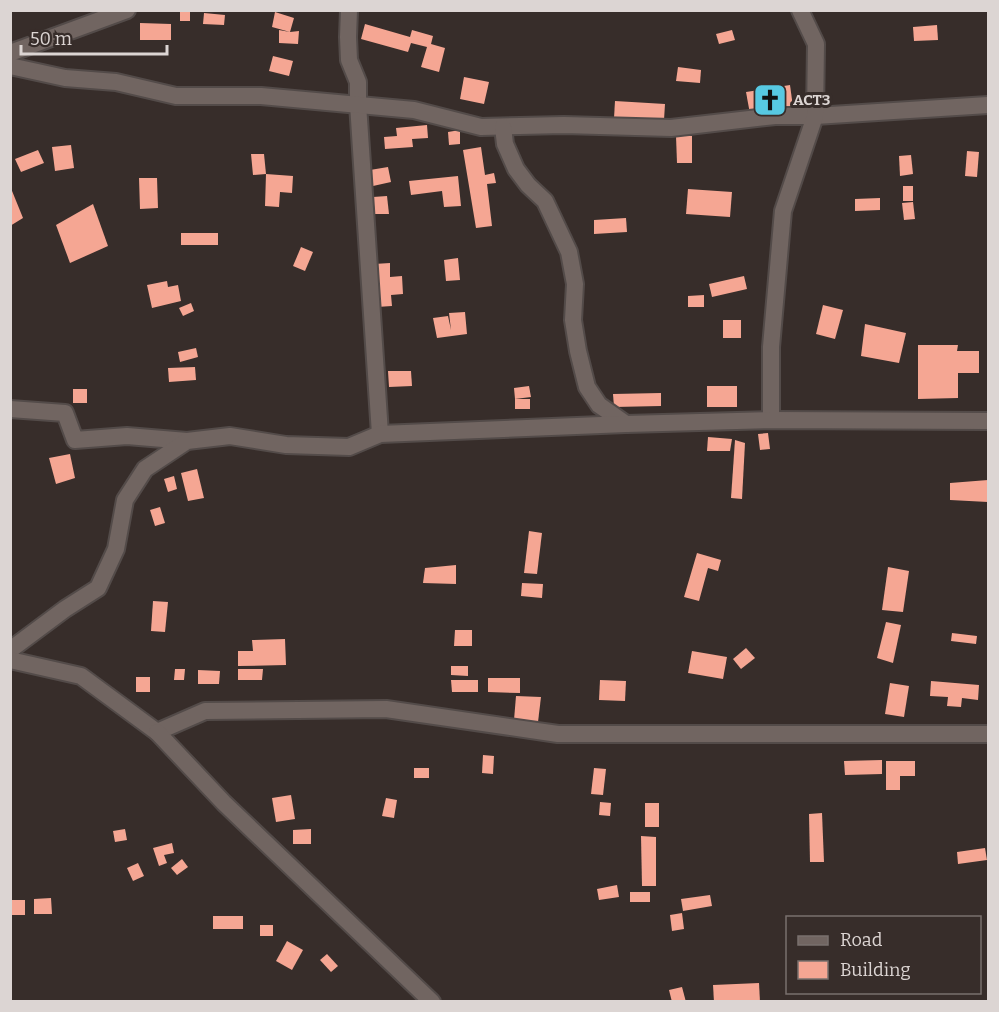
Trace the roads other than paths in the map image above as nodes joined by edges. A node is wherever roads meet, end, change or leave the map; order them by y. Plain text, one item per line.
1 (127, 10) edge
2 (349, 10) edge
3 (800, 10) edge
4 (10, 53) edge
5 (10, 66) edge
6 (358, 104) junction
7 (988, 105) edge
8 (815, 116) junction
9 (503, 127) junction
10 (10, 409) edge
11 (771, 420) junction
12 (988, 421) edge
13 (626, 424) junction
14 (380, 434) junction
15 (187, 441) junction
16 (10, 650) edge
17 (10, 660) edge
18 (157, 732) junction
19 (988, 734) edge
20 (432, 1002) edge

1 - 4 street
2 - 6 street
3 - 8 street
5 - 6 street
6 - 9 street
6 - 14 street
7 - 8 street
8 - 9 street
8 - 11 street
9 - 13 street
10 - 15 street
11 - 12 street
11 - 13 street
13 - 14 street
14 - 15 street
15 - 16 street
17 - 18 street
18 - 19 street
18 - 20 street

